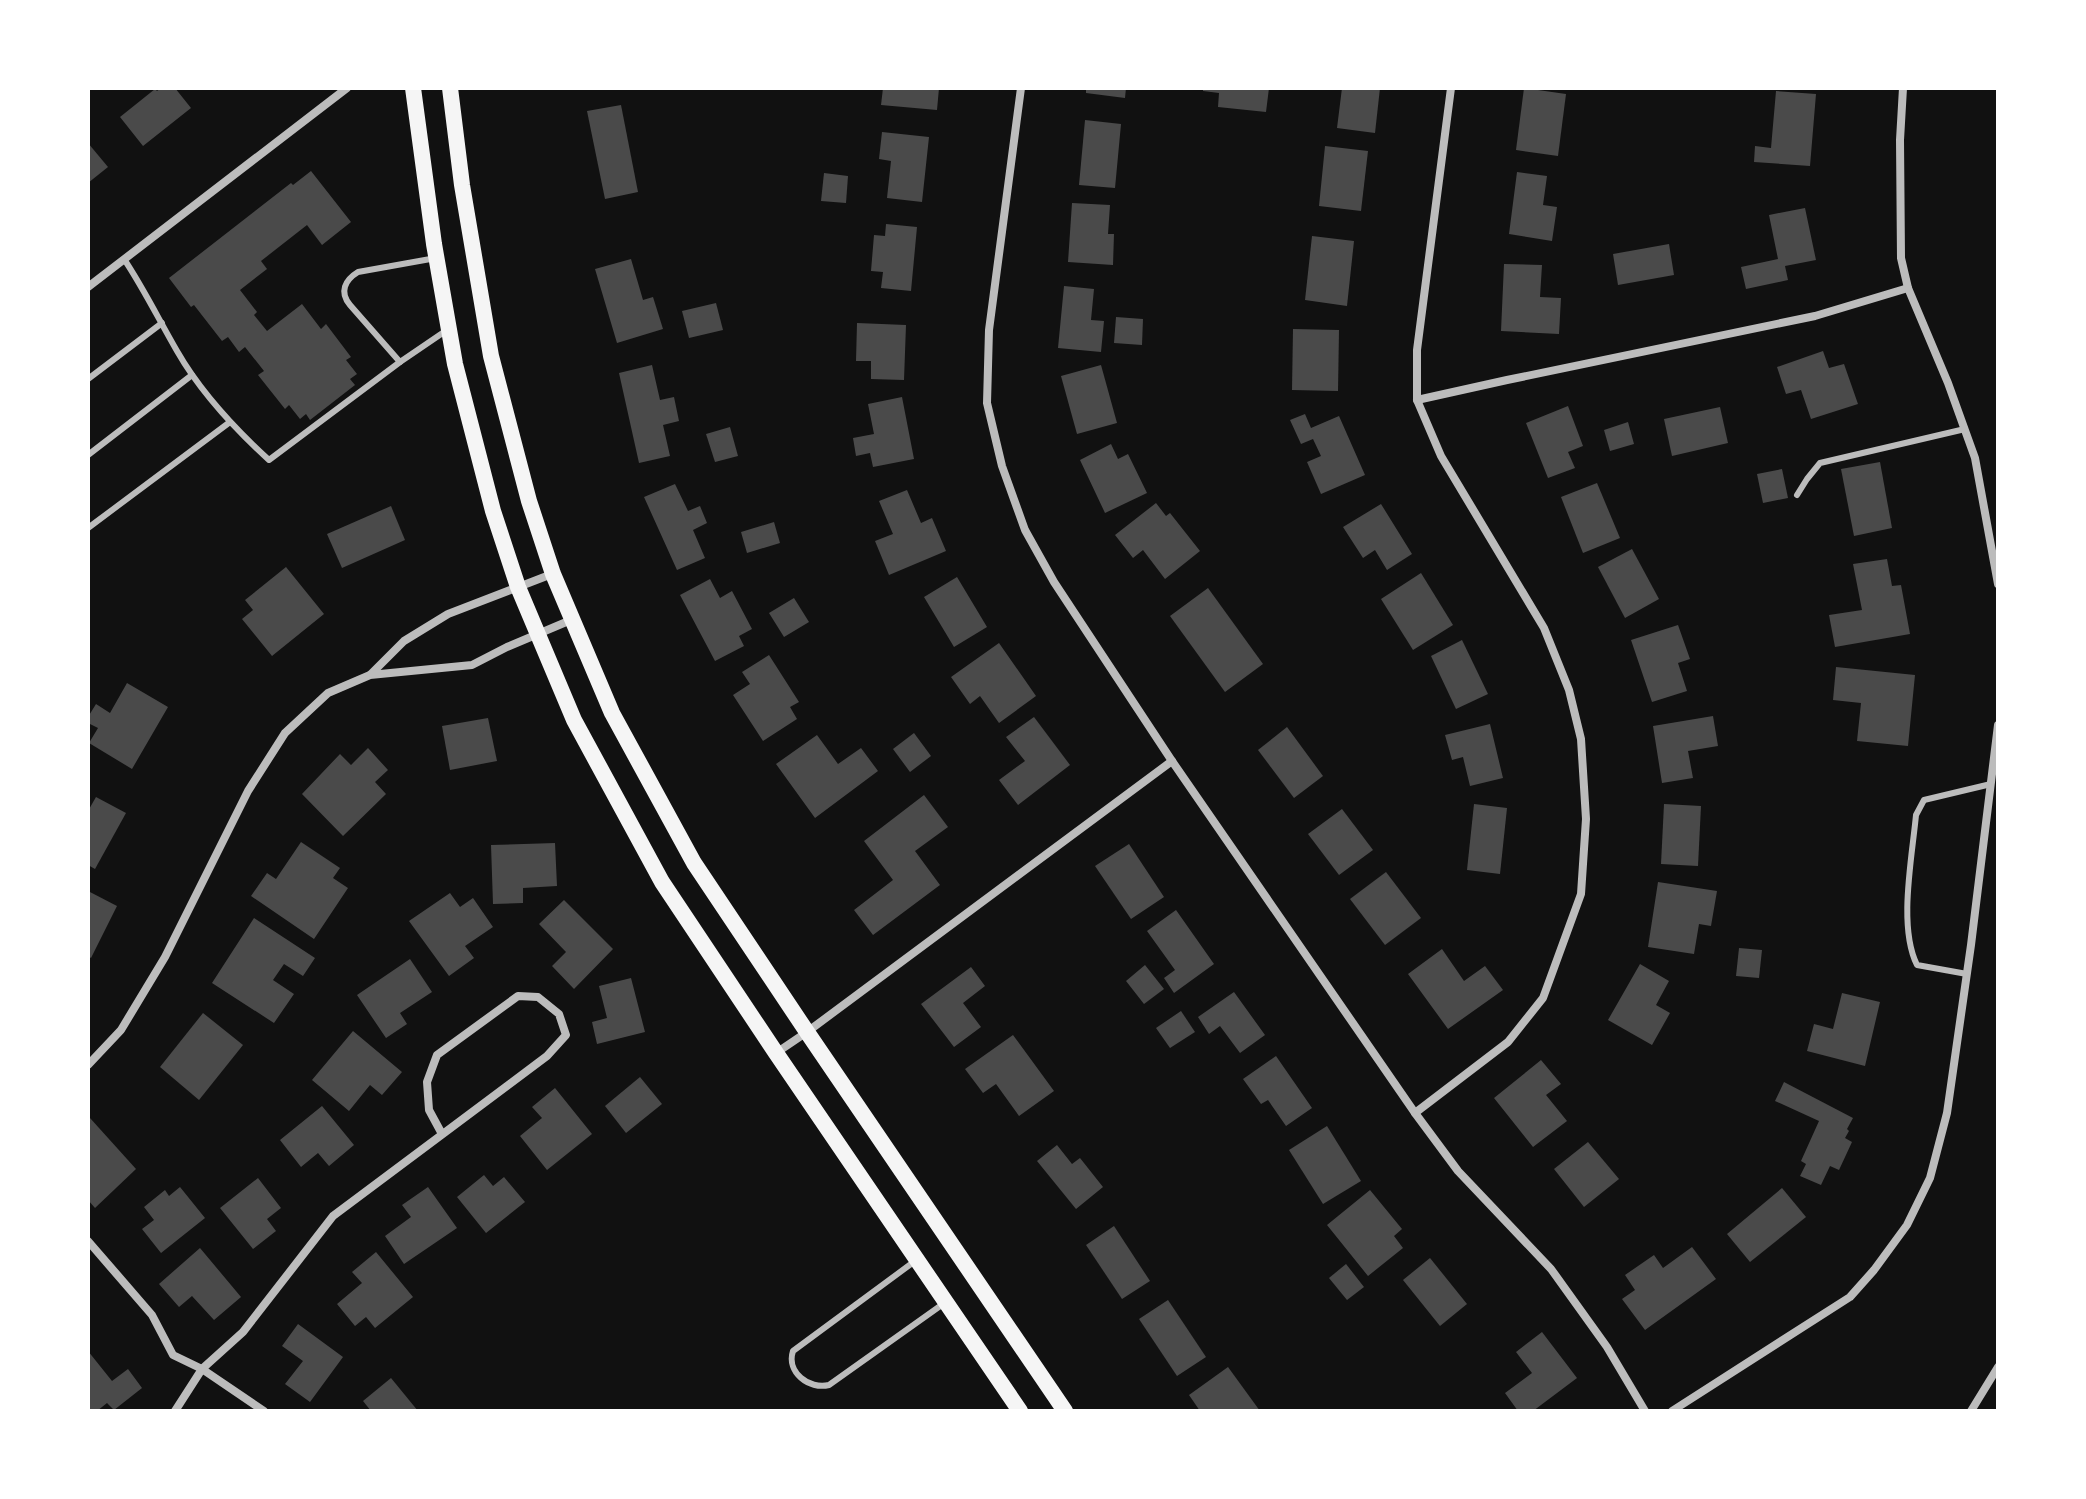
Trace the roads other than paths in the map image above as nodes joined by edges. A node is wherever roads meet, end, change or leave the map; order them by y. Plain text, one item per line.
1 (347, 88) edge
2 (413, 88) edge
3 (450, 88) edge
4 (1021, 88) edge
5 (1451, 88) edge
6 (1903, 88) edge
7 (436, 258) junction
8 (124, 259) junction
9 (88, 287) edge
10 (1908, 288) junction
11 (162, 323) junction
12 (448, 329) junction
13 (400, 362) junction
14 (192, 375) junction
15 (88, 379) edge
16 (1417, 400) junction
17 (230, 422) junction
18 (1965, 429) junction
19 (88, 455) edge
20 (1797, 495) dead end
21 (88, 528) edge
22 (553, 574) junction
23 (1998, 584) edge
24 (518, 587) junction
25 (571, 620) junction
26 (537, 635) junction
27 (370, 675) junction
28 (1998, 725) edge
29 (1172, 761) junction
30 (1991, 784) junction
31 (1967, 974) junction
32 (807, 1032) junction
33 (776, 1053) junction
34 (88, 1065) edge
35 (1415, 1113) junction
36 (442, 1134) junction
37 (88, 1241) edge
38 (917, 1260) junction
39 (946, 1302) junction
40 (1998, 1367) edge
41 (202, 1369) junction
42 (175, 1411) edge
43 (264, 1411) edge
44 (1020, 1411) edge
45 (1065, 1411) edge
46 (1645, 1411) edge
47 (1672, 1411) edge
48 (1971, 1411) edge

1 - 8 street
2 - 7 main road
3 - 22 main road
4 - 29 street
5 - 16 street
6 - 10 street
7 - 12 main road
7 - 13 lane
8 - 9 street
8 - 11 lane
10 - 16 street
10 - 18 street
11 - 14 lane
11 - 15 lane
12 - 13 lane
12 - 24 main road
13 - 17 lane
14 - 17 lane
14 - 19 lane
16 - 35 street
17 - 21 lane
18 - 20 lane
18 - 23 street
22 - 24 street
22 - 25 main road
24 - 26 main road
24 - 27 street
25 - 26 street
25 - 32 main road
26 - 27 street
26 - 33 main road
27 - 34 street
28 - 30 street
29 - 32 street
29 - 35 street
30 - 31 street
30 - 31 lane
31 - 47 street
32 - 33 street
32 - 45 main road
33 - 38 main road
35 - 46 street
36 - 36 street
36 - 41 street
37 - 41 street
38 - 39 main road
38 - 39 lane
39 - 44 main road
40 - 48 street
41 - 42 street
41 - 43 street

